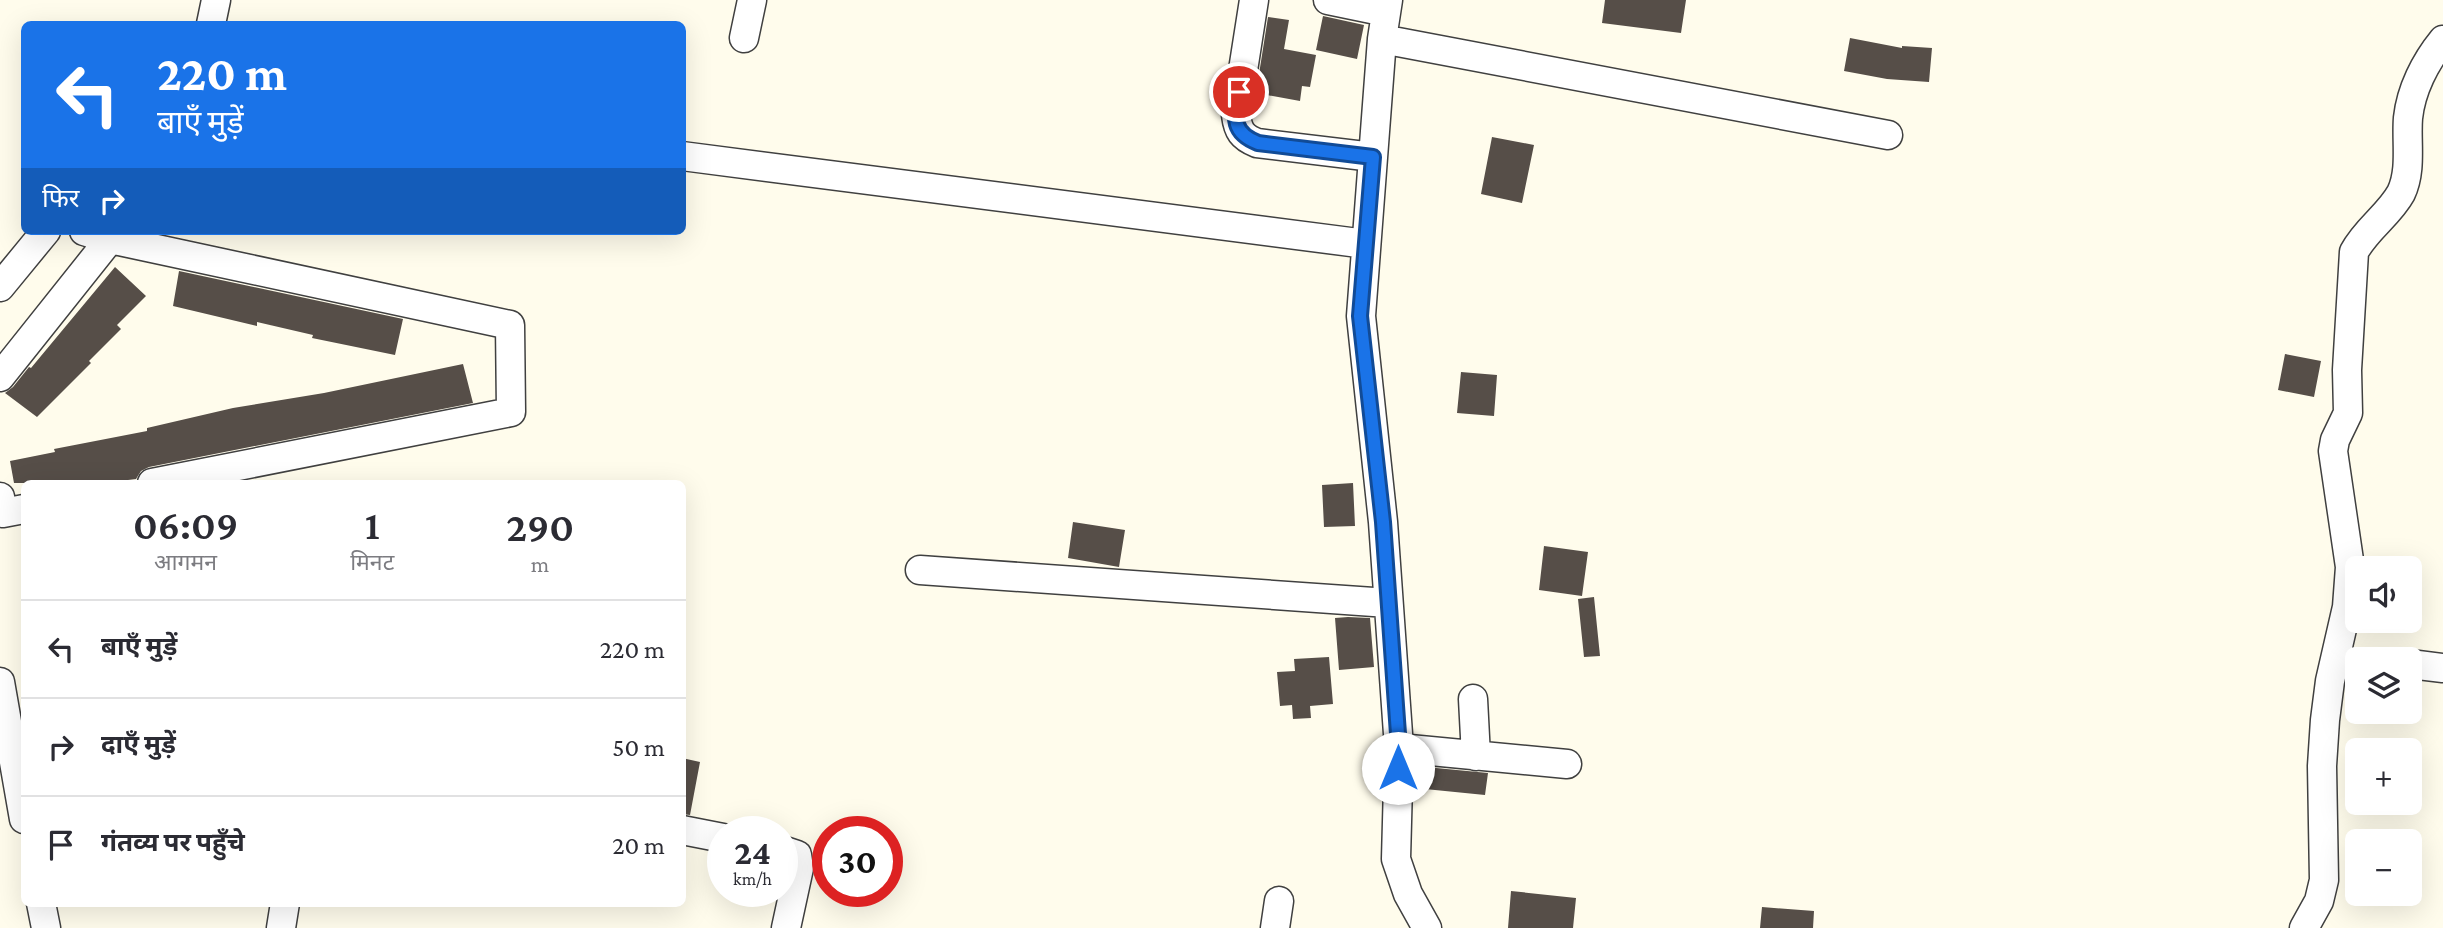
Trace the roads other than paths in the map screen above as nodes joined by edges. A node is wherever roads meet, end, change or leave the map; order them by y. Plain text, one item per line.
1 (216, 0) edge
2 (752, 0) edge
3 (1254, 0) edge
4 (1328, 0) edge
5 (1385, 17) edge
6 (212, 21) edge
7 (744, 38) dead end
8 (2443, 40) edge
9 (1888, 135) dead end
10 (686, 157) edge
11 (1373, 157) junction
12 (43, 235) edge
13 (97, 235) edge
14 (1366, 244) junction
15 (0, 287) edge
16 (0, 377) edge
17 (167, 480) edge
18 (0, 497) edge
19 (21, 510) edge
20 (920, 570) dead end
21 (1388, 603) junction
22 (2346, 647) edge
23 (2345, 663) edge
24 (2422, 665) edge
25 (2443, 667) edge
26 (0, 682) edge
27 (1473, 699) dead end
28 (1399, 748) junction
29 (1476, 756) junction
30 (1567, 764) dead end
31 (9, 785) edge
32 (21, 812) edge
33 (686, 831) edge
34 (707, 835) edge
35 (42, 907) edge
36 (284, 907) edge
37 (791, 907) edge
38 (46, 928) edge
39 (281, 928) edge
40 (786, 928) edge
41 (1427, 928) edge
42 (2304, 928) edge

1 - 6 street
2 - 7 street
3 - 11 street
4 - 5 street
5 - 9 street
5 - 11 street
8 - 22 street
10 - 14 street
11 - 14 street
12 - 15 street
13 - 16 street
13 - 17 street
14 - 21 street
18 - 19 street
20 - 21 street
21 - 28 street
23 - 42 street
24 - 25 street
26 - 31 street
27 - 29 street
28 - 29 street
28 - 41 street
29 - 30 street
31 - 32 street
33 - 34 street
35 - 38 street
36 - 39 street
37 - 40 street

